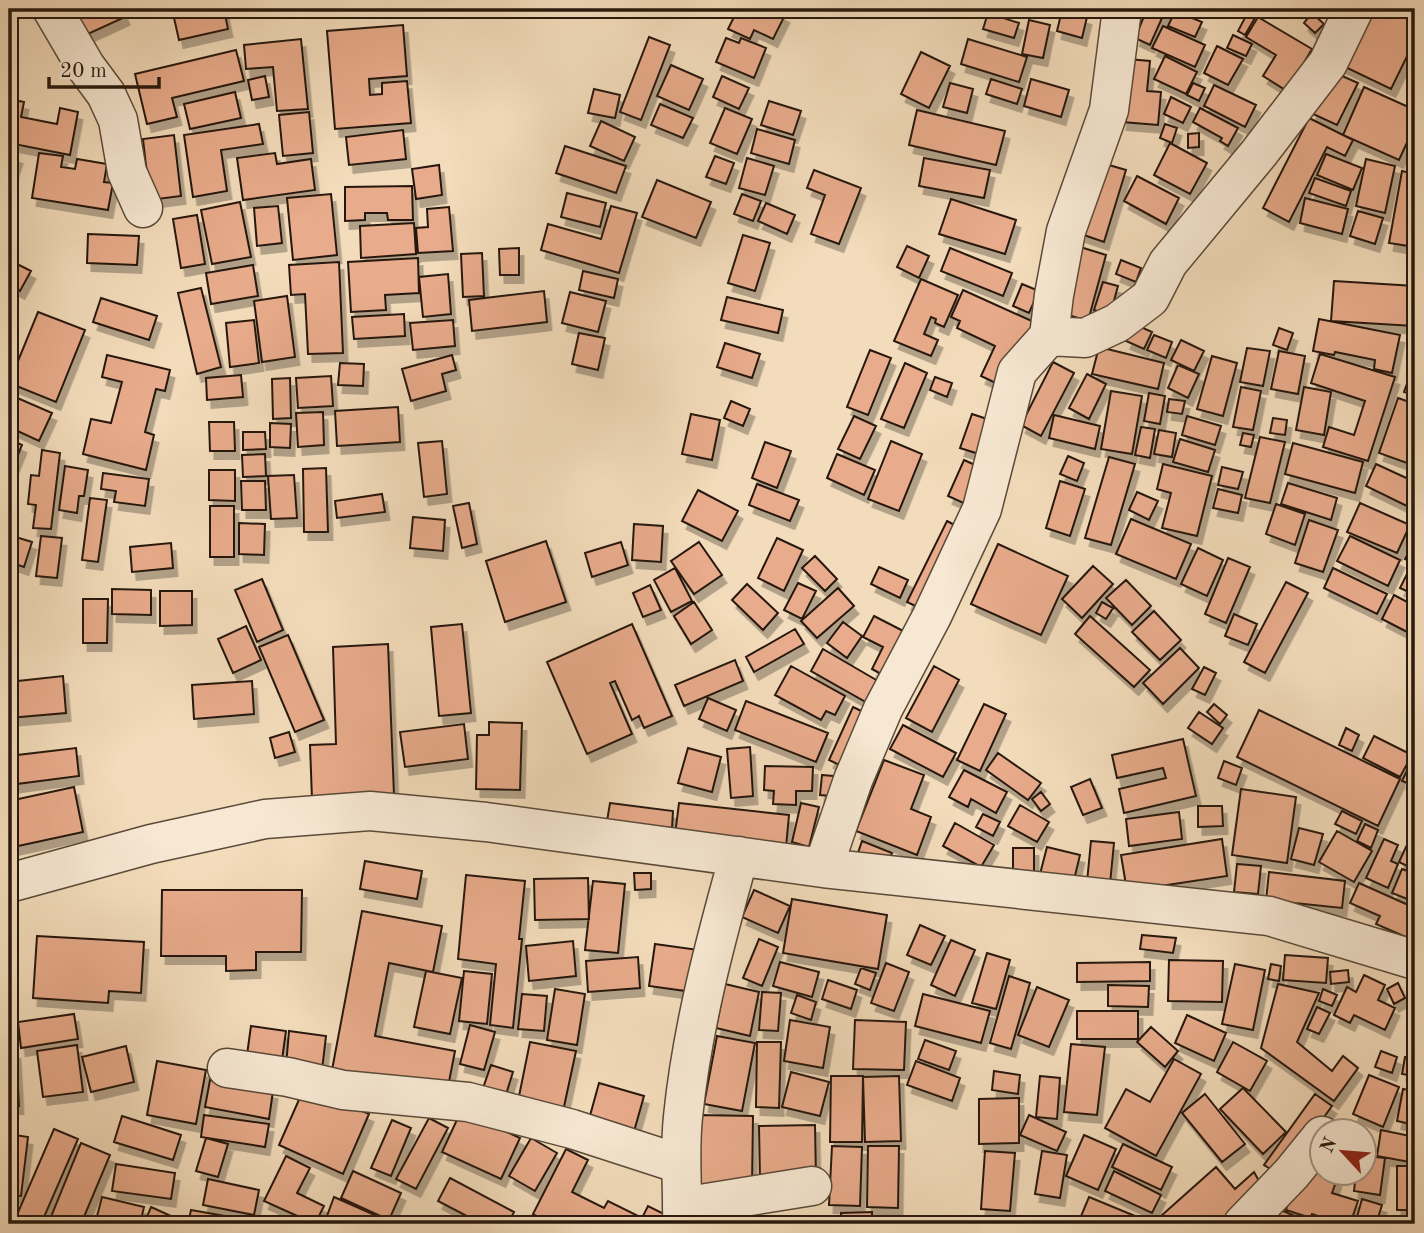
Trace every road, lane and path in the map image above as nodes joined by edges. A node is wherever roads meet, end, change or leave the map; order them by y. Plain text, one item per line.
1 (52, 9) edge
2 (1122, 9) edge
3 (1354, 9) edge
4 (143, 208) dead end
5 (1049, 336) junction
6 (739, 856) junction
7 (823, 868) junction
8 (9, 883) edge
9 (1415, 960) edge
10 (227, 1069) dead end
11 (1308, 1153) edge
12 (680, 1164) junction
13 (812, 1186) dead end
14 (682, 1216) edge
15 (1243, 1224) edge

1 - 4 street
2 - 5 street
3 - 5 street
5 - 7 street
6 - 7 street
6 - 8 street
6 - 12 street
7 - 9 street
10 - 12 street
11 - 15 street
12 - 14 street
13 - 14 street

